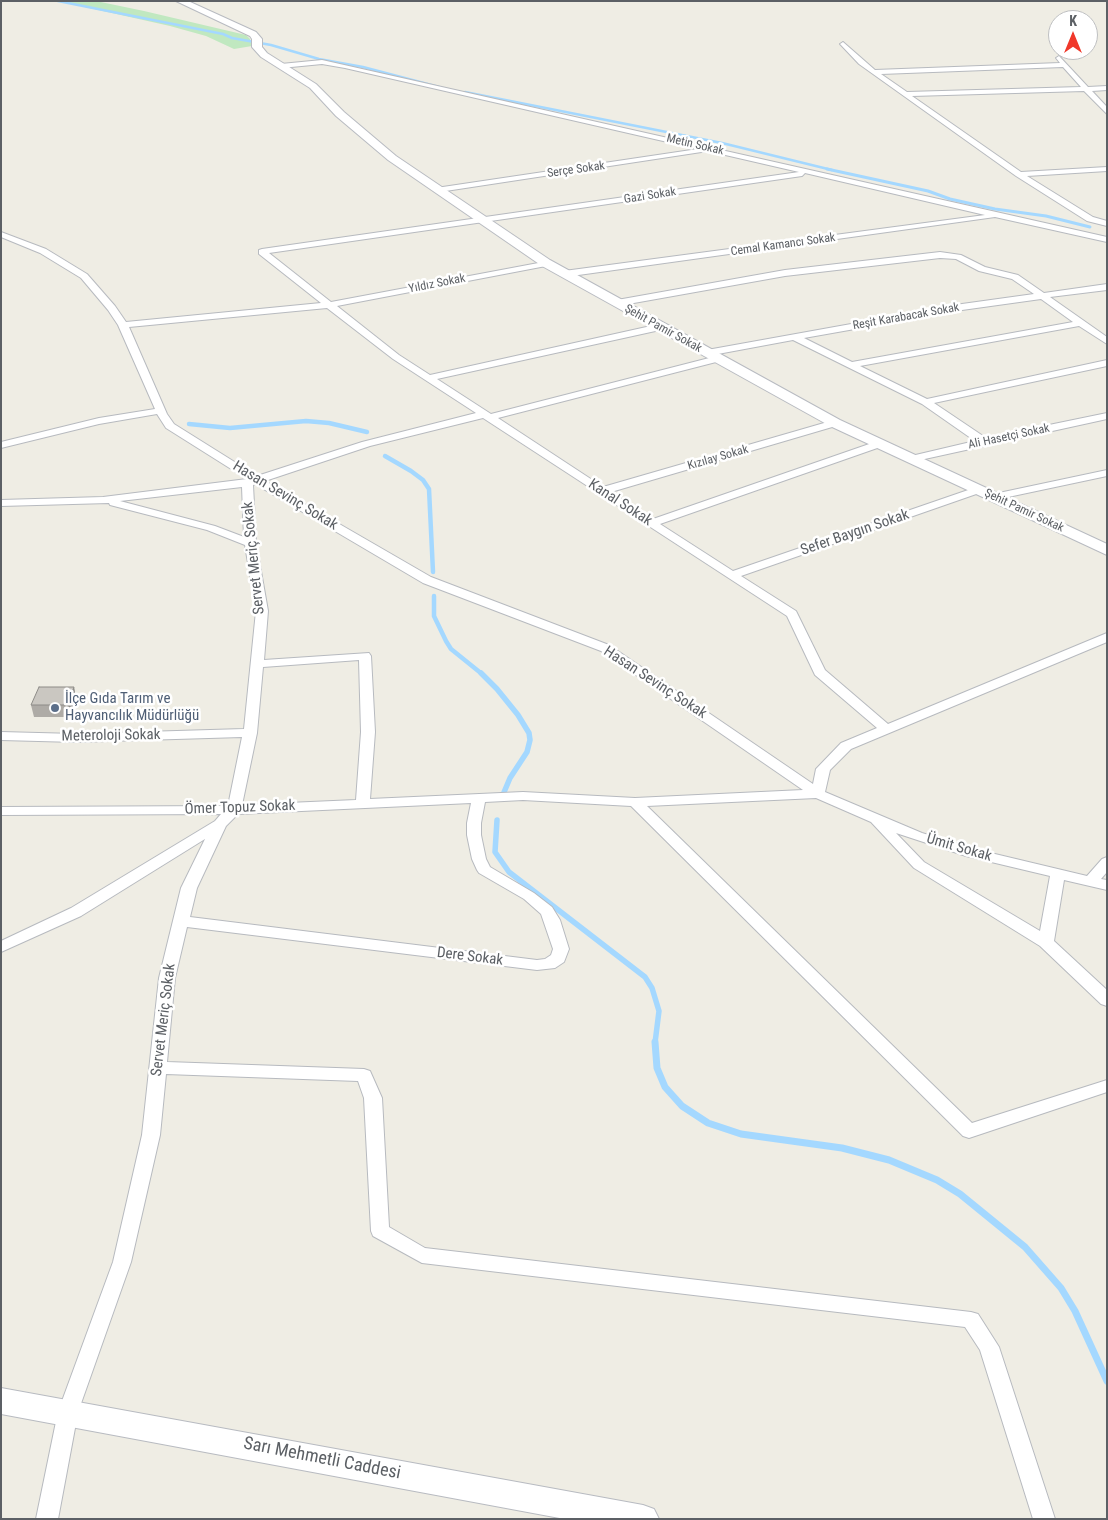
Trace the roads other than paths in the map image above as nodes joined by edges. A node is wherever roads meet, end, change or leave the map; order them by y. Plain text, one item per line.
1 (180, 1) edge
2 (843, 44) dead end
3 (1060, 60) edge
4 (1065, 65) junction
5 (281, 66) junction
6 (874, 72) junction
7 (1085, 88) junction
8 (1107, 88) edge
9 (905, 94) junction
10 (1107, 112) edge
11 (712, 149) junction
12 (1107, 169) edge
13 (816, 173) junction
14 (1019, 174) junction
15 (439, 190) junction
16 (1001, 215) junction
17 (1107, 218) edge
18 (1090, 219) junction
19 (482, 220) junction
20 (1107, 224) edge
21 (1, 234) edge
22 (1106, 240) edge
23 (262, 252) joint
24 (546, 263) junction
25 (564, 274) junction
26 (1107, 287) edge
27 (1044, 296) junction
28 (617, 303) junction
29 (327, 305) junction
30 (1081, 323) junction
31 (123, 325) junction
32 (660, 327) junction
33 (794, 337) junction
34 (1107, 341) edge
35 (712, 356) junction
36 (1107, 363) edge
37 (849, 365) junction
38 (429, 378) junction
39 (926, 402) junction
40 (161, 413) junction
41 (488, 416) junction
42 (1107, 416) edge
43 (835, 423) junction
44 (984, 442) junction
45 (880, 444) junction
46 (1, 446) edge
47 (911, 459) junction
48 (1107, 473) edge
49 (251, 481) junction
50 (978, 490) junction
51 (601, 491) junction
52 (994, 497) junction
53 (103, 500) junction
54 (1, 503) edge
55 (651, 523) junction
56 (250, 543) junction
57 (1107, 550) edge
58 (732, 575) junction
59 (1107, 637) edge
60 (257, 664) junction
61 (885, 728) junction
62 (250, 734) junction
63 (1, 736) edge
64 (818, 794) junction
65 (480, 799) junction
66 (635, 802) junction
67 (363, 804) junction
68 (234, 810) junction
69 (1, 811) edge
70 (874, 818) junction
71 (220, 824) junction
72 (1107, 862) edge
73 (1058, 874) junction
74 (1091, 881) junction
75 (1107, 885) edge
76 (181, 921) junction
77 (1046, 942) junction
78 (1, 947) edge
79 (1107, 1000) edge
80 (158, 1068) junction
81 (1107, 1086) edge
82 (1, 1401) edge
83 (68, 1412) junction
84 (47, 1519) edge
85 (643, 1519) edge
86 (1044, 1519) edge

1 - 5 street, Şehit Pamir Sokak
2 - 6 street
3 - 4 street
4 - 6 street
4 - 7 street
5 - 11 street, Metin Sokak
5 - 15 street, Şehit Pamir Sokak
6 - 9 street
7 - 8 street
7 - 9 street
7 - 10 street
9 - 14 street
11 - 13 street, Metin Sokak
11 - 15 street, Serçe Sokak
12 - 14 street
13 - 16 street, Metin Sokak
13 - 19 street, Gazi Sokak
14 - 18 street
15 - 19 street, Şehit Pamir Sokak
16 - 22 street, Metin Sokak
16 - 25 street, Cemal Kamancı Sokak
17 - 18 street
18 - 20 street
18 - 22 street
19 - 23 street, Gazi Sokak
19 - 24 street, Şehit Pamir Sokak
21 - 31 street
23 - 29 street, Kanal Sokak
24 - 25 street, Şehit Pamir Sokak
24 - 29 street, Yıldız Sokak
25 - 28 street, Şehit Pamir Sokak
26 - 27 street, Reşit Karabacak Sokak
27 - 28 street
27 - 30 street
27 - 33 street, Reşit Karabacak Sokak
28 - 32 street, Şehit Pamir Sokak
29 - 31 street, Yıldız Sokak
29 - 38 street, Kanal Sokak
30 - 34 street
30 - 37 street
31 - 40 street
32 - 35 street, Şehit Pamir Sokak
32 - 38 street
33 - 35 street, Reşit Karabacak Sokak
33 - 37 street
35 - 41 street, Reşit Karabacak Sokak
35 - 43 street, Şehit Pamir Sokak
36 - 39 street
37 - 39 street
38 - 41 street, Kanal Sokak
39 - 44 street
40 - 46 street
40 - 49 street, Hasan Sevinç Sokak
41 - 49 street, Reşit Karabacak Sokak
41 - 51 street, Kanal Sokak
42 - 44 street, Ali Hasetçi Sokak
43 - 45 street, Şehit Pamir Sokak
43 - 51 street, Kızılay Sokak
44 - 47 street, Ali Hasetçi Sokak
45 - 47 street, Şehit Pamir Sokak
45 - 55 street
47 - 50 street, Şehit Pamir Sokak
48 - 52 street
49 - 53 street, Reşit Karabacak Sokak
49 - 56 street, Servet Meriç Sokak
49 - 64 street, Hasan Sevinç Sokak
50 - 52 street, Şehit Pamir Sokak
50 - 58 street, Sefer Baygın Sokak
51 - 55 street, Kanal Sokak
52 - 57 street, Şehit Pamir Sokak
53 - 54 street
53 - 56 street
55 - 58 street, Kanal Sokak
56 - 60 street, Servet Meriç Sokak
58 - 61 street, Kanal Sokak
59 - 61 street
60 - 62 street, Servet Meriç Sokak
60 - 67 street
61 - 64 street
62 - 63 street, Meteroloji Sokak
62 - 68 street, Servet Meriç Sokak
64 - 66 street, Ömer Topuz Sokak
64 - 70 street, Ümit Sokak
65 - 66 street, Ömer Topuz Sokak
65 - 67 street, Ömer Topuz Sokak
65 - 76 street, Dere Sokak
66 - 81 street
67 - 68 street, Ömer Topuz Sokak
68 - 69 street, Ömer Topuz Sokak
68 - 71 street, Servet Meriç Sokak
70 - 73 street, Ümit Sokak
70 - 77 street
71 - 76 street, Servet Meriç Sokak
71 - 78 street
72 - 74 street
73 - 74 street, Ümit Sokak
73 - 77 street
74 - 75 street, Ümit Sokak
76 - 80 street, Servet Meriç Sokak
77 - 79 street
80 - 83 street, Servet Meriç Sokak
80 - 86 street
82 - 83 street, Sarı Mehmetli Caddesi
83 - 84 street, Servet Meriç Sokak
83 - 85 street, Sarı Mehmetli Caddesi

